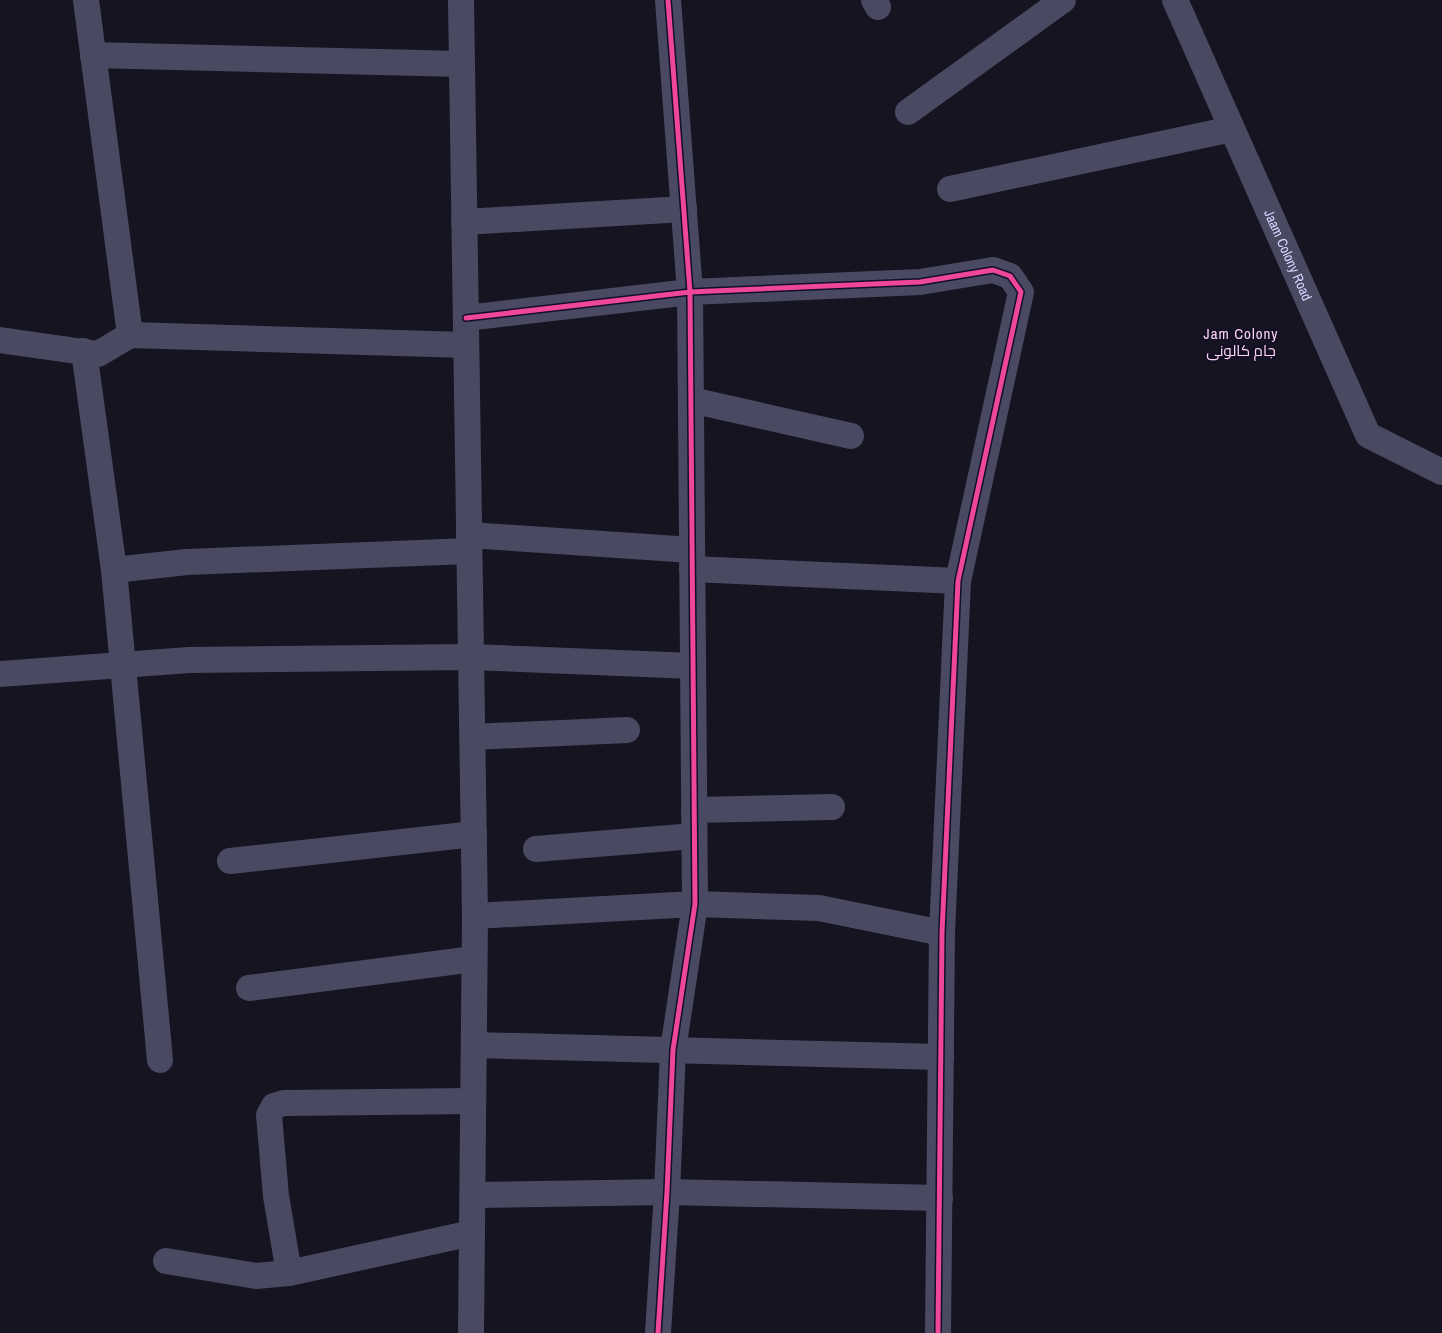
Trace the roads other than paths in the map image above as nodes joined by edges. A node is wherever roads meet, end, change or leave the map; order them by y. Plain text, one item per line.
1 (86, 0) edge
2 (461, 0) edge
3 (668, 0) edge
4 (1063, 0) edge
5 (1175, 0) edge
6 (93, 55) junction
7 (462, 64) junction
8 (908, 112) dead end
9 (1232, 129) junction
10 (950, 189) dead end
11 (684, 210) junction
12 (464, 222) junction
13 (690, 292) junction
14 (466, 318) junction
15 (130, 335) junction
16 (0, 340) edge
17 (466, 345) junction
18 (84, 351) junction
19 (691, 400) junction
20 (851, 436) dead end
21 (1442, 472) edge
22 (469, 543) junction
23 (692, 560) junction
24 (114, 570) junction
25 (958, 581) junction
26 (471, 657) junction
27 (123, 665) junction
28 (693, 666) junction
29 (0, 674) edge
30 (626, 730) dead end
31 (472, 737) junction
32 (832, 807) dead end
33 (694, 810) junction
34 (474, 834) junction
35 (694, 836) junction
36 (536, 849) dead end
37 (230, 861) dead end
38 (695, 904) junction
39 (475, 916) junction
40 (942, 933) junction
41 (474, 959) junction
42 (249, 988) dead end
43 (474, 1045) junction
44 (673, 1050) junction
45 (941, 1057) junction
46 (160, 1060) dead end
47 (473, 1102) junction
48 (667, 1192) junction
49 (472, 1195) junction
50 (940, 1198) junction
51 (472, 1233) junction
52 (166, 1261) dead end
53 (290, 1273) junction
54 (471, 1333) edge
55 (658, 1333) edge
56 (938, 1333) edge

1 - 6 street
2 - 7 street
3 - 11 street
4 - 8 street
5 - 9 street, Jaam Colony Road
6 - 7 street
6 - 15 street
7 - 12 street
9 - 10 street
9 - 21 street, Jaam Colony Road
11 - 12 street
11 - 13 street
12 - 14 street
13 - 14 street
13 - 19 street
13 - 25 street
14 - 17 street
15 - 17 street
15 - 18 street
16 - 18 street
17 - 22 street
18 - 24 street
19 - 20 street
19 - 23 street
22 - 23 street
22 - 24 street
22 - 26 street
23 - 25 street
23 - 28 street
24 - 27 street
25 - 40 street
26 - 27 street
26 - 28 street
26 - 31 street
27 - 29 street
27 - 46 street
28 - 33 street
30 - 31 street
31 - 34 street
32 - 33 street
33 - 35 street
34 - 37 street
34 - 39 street
35 - 36 street
35 - 38 street
38 - 39 street
38 - 40 street
38 - 44 street
39 - 41 street
40 - 45 street
41 - 42 street
41 - 43 street
43 - 44 street
43 - 47 street
44 - 45 street
44 - 48 street
45 - 50 street
47 - 49 street
47 - 53 street
48 - 49 street
48 - 50 street
48 - 55 street
49 - 51 street
50 - 56 street
51 - 53 street
51 - 54 street
52 - 53 street

